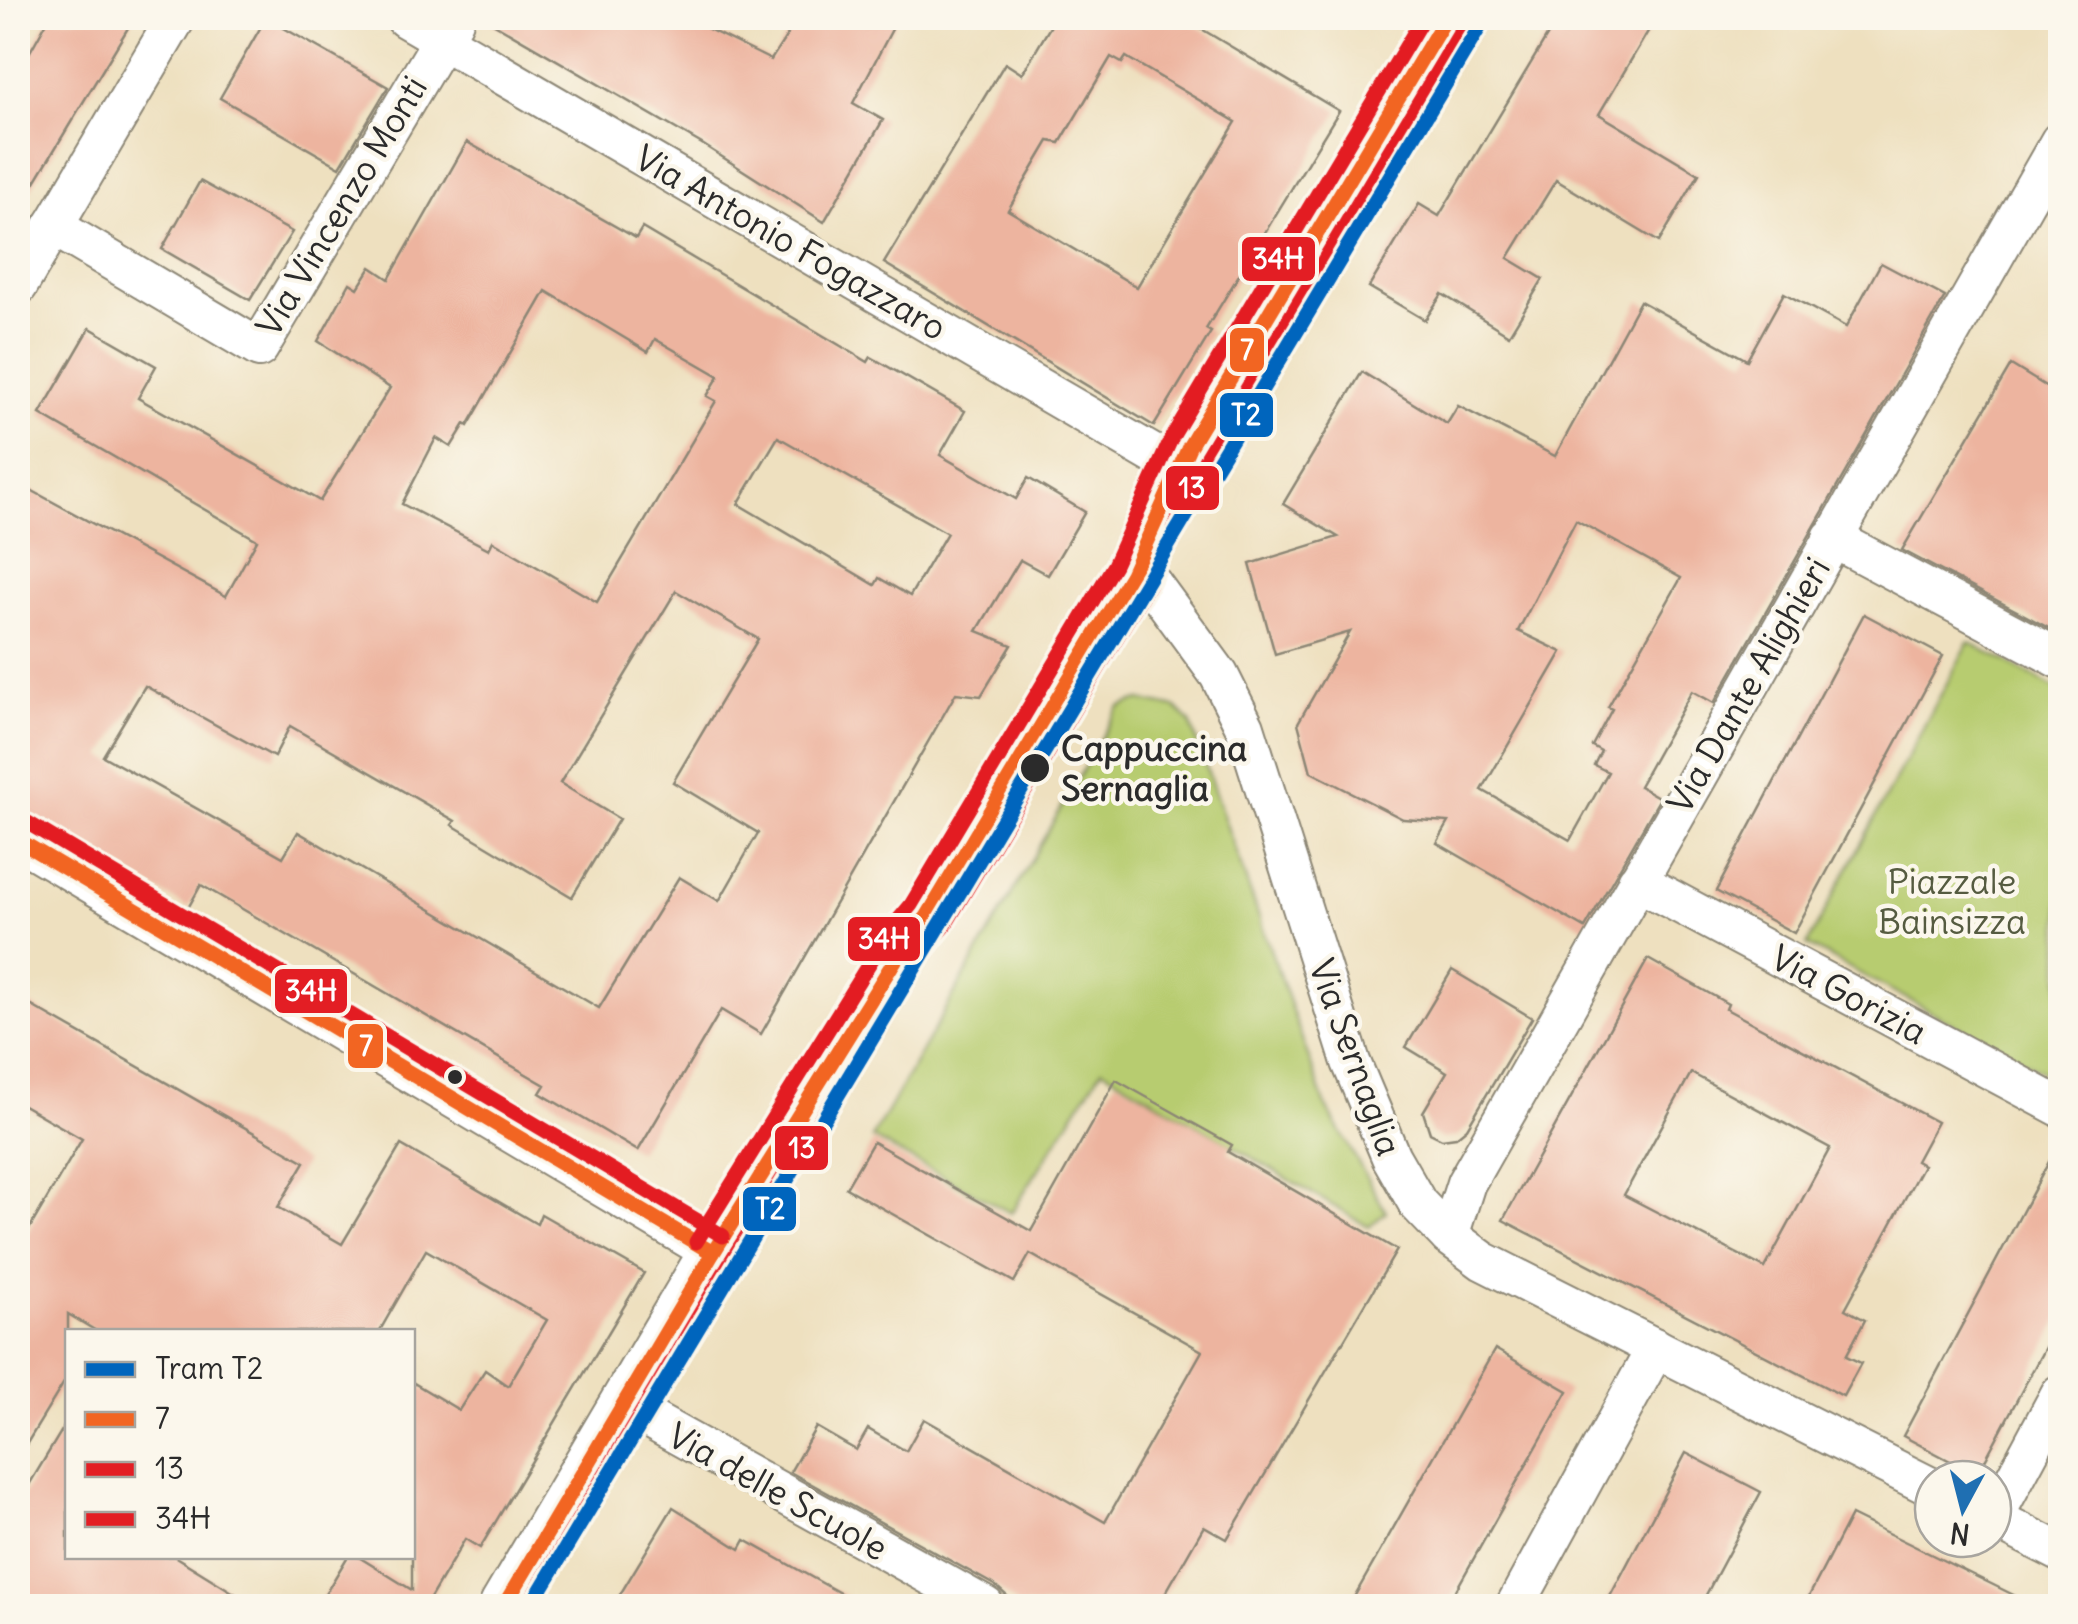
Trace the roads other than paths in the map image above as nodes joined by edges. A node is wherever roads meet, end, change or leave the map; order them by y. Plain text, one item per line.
1 (176, 18) edge
2 (405, 18) edge
3 (1446, 18) edge
4 (449, 28) edge
5 (2060, 141) edge
6 (53, 226) junction
7 (18, 286) edge
8 (1177, 468) junction
9 (1152, 534) junction
10 (1832, 538) junction
11 (1150, 580) joint
12 (2060, 659) edge
13 (18, 840) edge
14 (1638, 881) junction
15 (2060, 1107) edge
16 (1449, 1236) junction
17 (714, 1253) junction
18 (1656, 1348) junction
19 (2060, 1394) edge
20 (624, 1404) junction
21 (1913, 1478) edge
22 (2013, 1481) edge
23 (2013, 1528) edge
24 (2060, 1552) edge
25 (504, 1606) edge
26 (984, 1606) edge
27 (1515, 1606) edge

1 - 6 street
2 - 4 street, Via Antonio Fogazzaro
3 - 8 street
4 - 6 street, Via Vincenzo Monti
4 - 8 street, Via Antonio Fogazzaro
5 - 10 street, Via Dante Alighieri
6 - 7 street
8 - 9 street
9 - 11 street, Via Sernaglia
9 - 17 street
10 - 12 street
10 - 14 street, Via Dante Alighieri
11 - 16 street, Via Sernaglia
13 - 17 street
14 - 15 street, Via Gorizia
14 - 16 street, Via Dante Alighieri
16 - 18 street, Via Sernaglia
17 - 20 street
18 - 21 street, Via Sernaglia
18 - 27 street
19 - 22 street
20 - 25 street
20 - 26 street, Via delle Scuole
23 - 24 street

